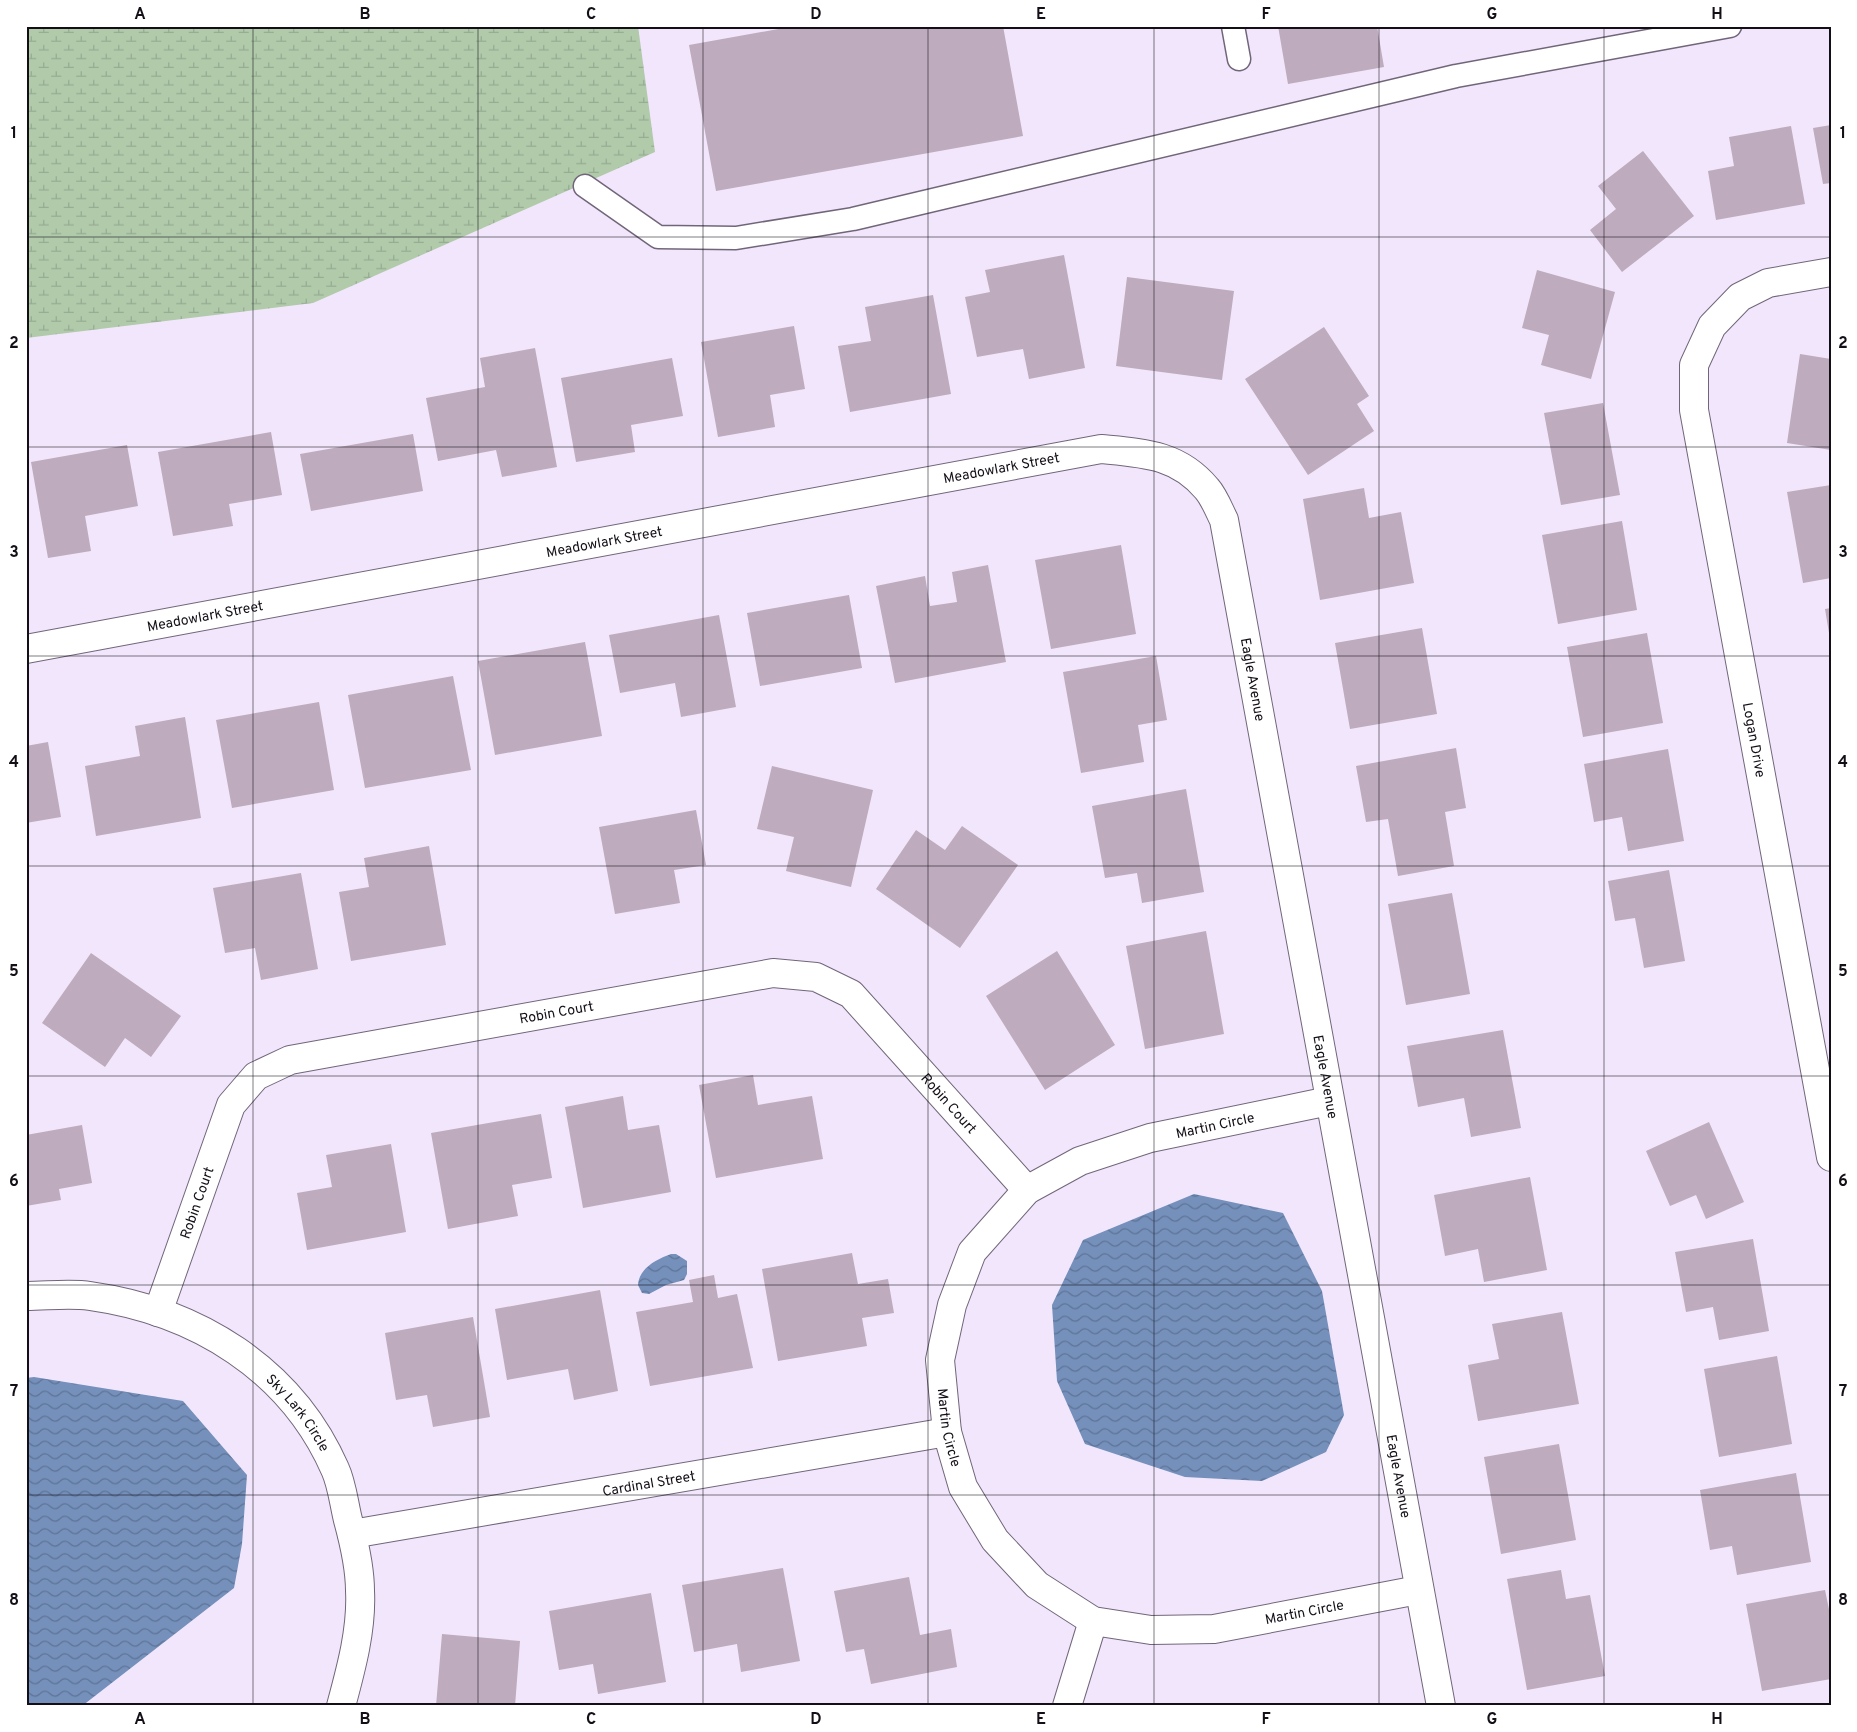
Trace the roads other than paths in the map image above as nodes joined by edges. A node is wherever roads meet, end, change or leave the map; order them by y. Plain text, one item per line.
1 (1233, 26) edge
2 (1730, 26) edge
3 (1239, 59) dead end
4 (585, 186) dead end
5 (1831, 272) edge
6 (1179, 464) joint
7 (26, 649) edge
8 (1328, 1101) junction
9 (1831, 1156) edge
10 (1027, 1190) junction
11 (26, 1296) edge
12 (158, 1312) junction
13 (947, 1432) junction
14 (352, 1534) junction
15 (1418, 1590) junction
16 (1093, 1622) junction
17 (341, 1706) edge
18 (1068, 1706) edge
19 (1441, 1706) edge

1 - 3 lane
2 - 4 lane
5 - 9 street, Logan Drive
6 - 7 street, Meadowlark Street
6 - 8 street, Eagle Avenue
8 - 10 street, Martin Circle
8 - 15 street, Eagle Avenue
10 - 12 street, Robin Court
10 - 13 street, Martin Circle
11 - 12 street, Sky Lark Circle
12 - 14 street, Sky Lark Circle
13 - 14 street, Cardinal Street
13 - 16 street, Martin Circle
14 - 17 street, Sky Lark Circle
15 - 16 street, Martin Circle
15 - 19 street, Eagle Avenue
16 - 18 street

